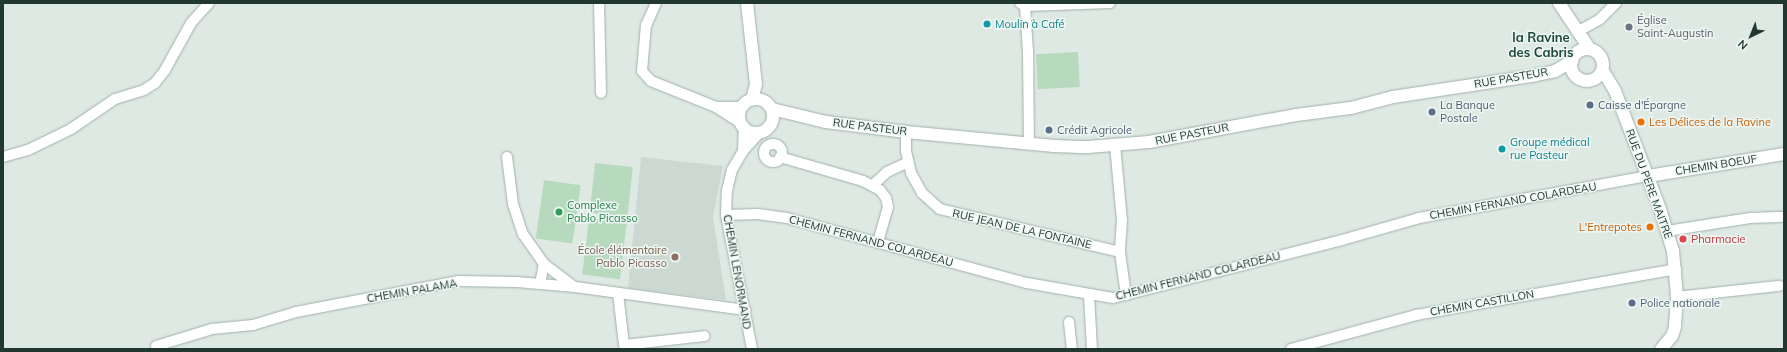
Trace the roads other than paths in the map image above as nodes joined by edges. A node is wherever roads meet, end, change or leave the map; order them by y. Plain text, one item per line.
1 (209, 3) edge
2 (599, 3) edge
3 (656, 3) edge
4 (747, 3) edge
5 (1110, 3) edge
6 (1559, 3) edge
7 (1616, 3) edge
8 (1022, 4) edge
9 (1578, 34) junction
10 (1579, 54) junction
11 (1555, 71) junction
12 (1574, 73) junction
13 (1599, 75) junction
14 (601, 93) dead end
15 (752, 102) junction
16 (716, 107) junction
17 (772, 109) junction
18 (826, 122) junction
19 (772, 123) junction
20 (742, 125) junction
21 (906, 132) junction
22 (759, 133) junction
23 (1028, 144) junction
24 (1115, 144) junction
25 (743, 150) junction
26 (1784, 154) edge
27 (3, 157) edge
28 (507, 157) dead end
29 (780, 157) dead end
30 (908, 162) junction
31 (1648, 176) junction
32 (873, 185) junction
33 (726, 215) junction
34 (1784, 217) edge
35 (1667, 231) junction
36 (878, 243) junction
37 (1120, 252) junction
38 (544, 264) junction
39 (1676, 269) junction
40 (540, 284) junction
41 (1779, 286) dead end
42 (575, 287) junction
43 (618, 293) junction
44 (1089, 295) junction
45 (1126, 296) junction
46 (1677, 297) junction
47 (744, 310) junction
48 (1069, 322) dead end
49 (705, 336) dead end
50 (156, 346) dead end
51 (752, 349) edge
52 (1072, 349) edge
53 (1092, 349) edge
54 (1291, 349) edge
55 (1661, 349) edge

1 - 27 street
2 - 14 street
3 - 16 street
4 - 15 main road
5 - 8 street
6 - 9 main road
7 - 9 street
8 - 23 street
9 - 10 main road
10 - 11 main road, RUE PASTEUR
10 - 12 main road
10 - 13 main road
11 - 12 main road, RUE PASTEUR
11 - 24 main road, RUE PASTEUR
12 - 13 main road
13 - 31 main road, RUE DU PERE MAITRE
15 - 16 street
15 - 17 main road
15 - 20 main road
16 - 20 street
17 - 18 main road, RUE PASTEUR
17 - 19 main road
18 - 19 main road, RUE PASTEUR
18 - 21 main road, RUE PASTEUR
19 - 22 main road
20 - 22 main road
20 - 25 street, CHEMIN LENORMAND
21 - 23 main road, RUE PASTEUR
21 - 30 street, RUE JEAN DE LA FONTAINE
22 - 25 street, CHEMIN LENORMAND
23 - 24 main road, RUE PASTEUR
24 - 37 street
25 - 33 street, CHEMIN LENORMAND
26 - 31 main road, CHEMIN BOEUF
28 - 38 street
29 - 32 street
30 - 32 street
30 - 37 street, RUE JEAN DE LA FONTAINE
31 - 35 main road, RUE DU PERE MAITRE
31 - 45 street, CHEMIN FERNAND COLARDEAU
32 - 36 street
33 - 36 street, CHEMIN FERNAND COLARDEAU
33 - 47 street, CHEMIN LENORMAND
34 - 35 street
35 - 39 main road, RUE DU PERE MAITRE
36 - 44 street, CHEMIN FERNAND COLARDEAU
37 - 45 street
38 - 40 street
38 - 42 street
39 - 46 main road, RUE DU PERE MAITRE
39 - 54 street, CHEMIN CASTILLON
40 - 42 street, CHEMIN PALAMA
40 - 50 street, CHEMIN PALAMA
41 - 46 street
42 - 43 street, CHEMIN PALAMA
43 - 47 street, CHEMIN PALAMA
43 - 49 street
44 - 45 street, CHEMIN FERNAND COLARDEAU
44 - 53 street
46 - 55 main road, RUE DU PERE MAITRE
47 - 51 street, CHEMIN LENORMAND
48 - 52 street

